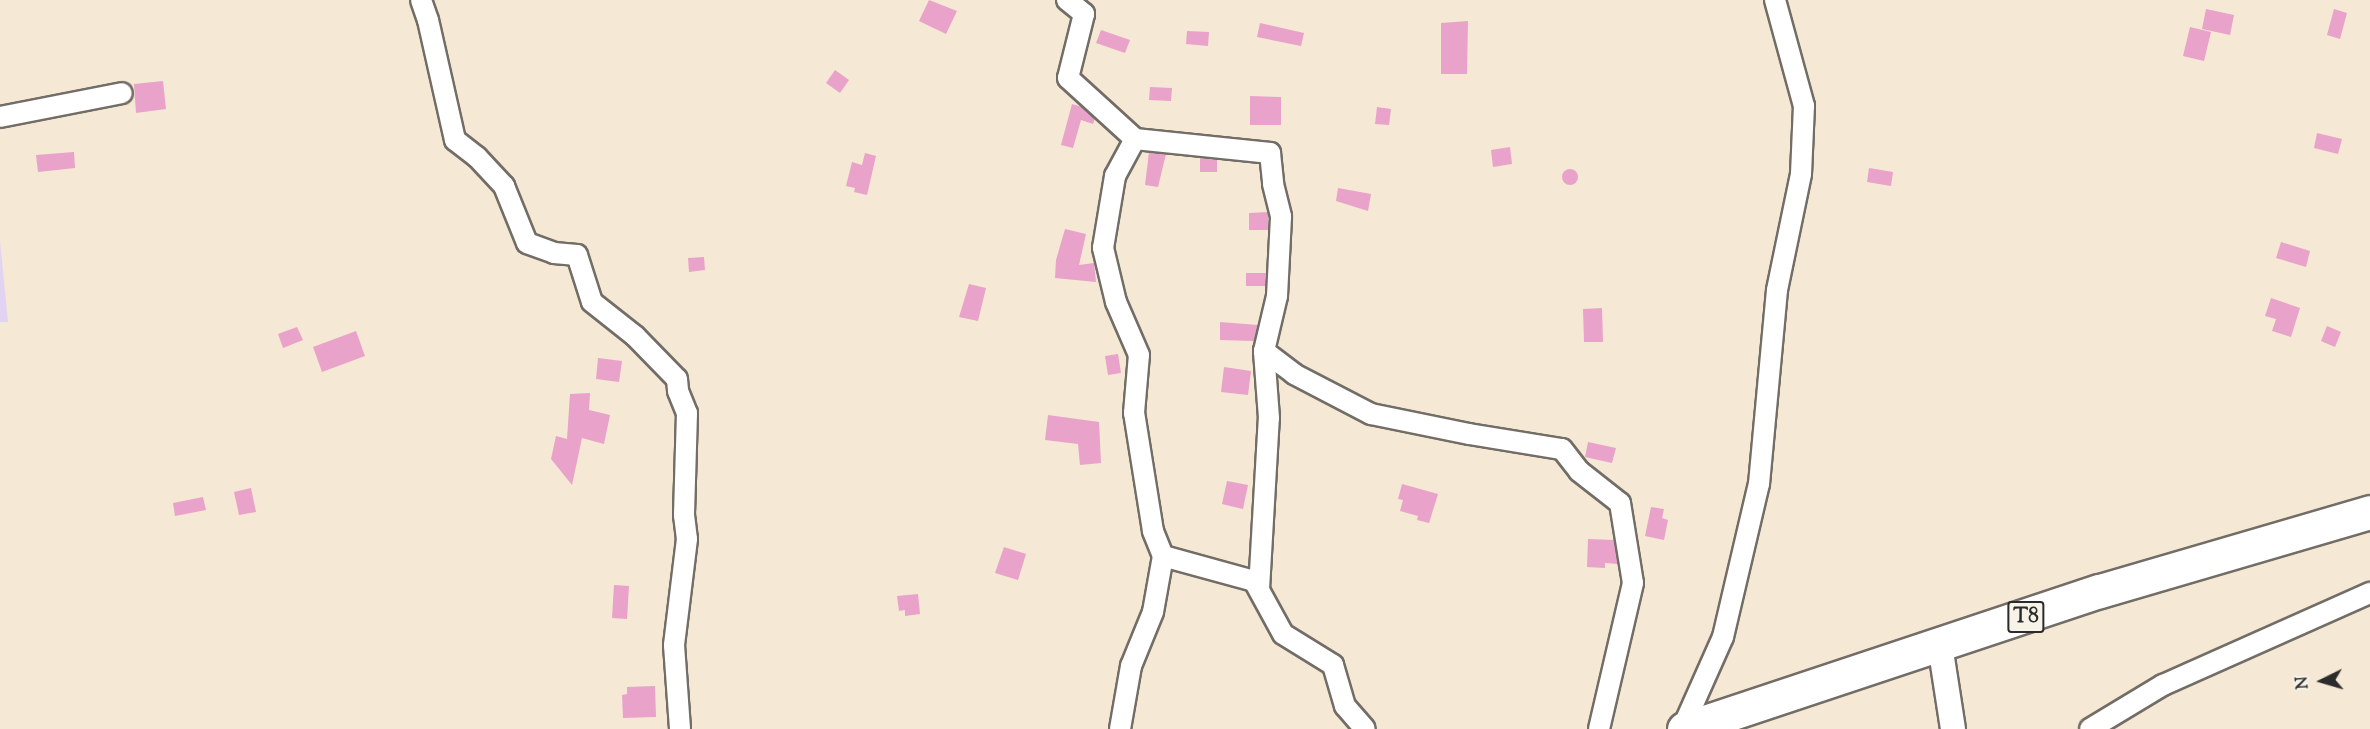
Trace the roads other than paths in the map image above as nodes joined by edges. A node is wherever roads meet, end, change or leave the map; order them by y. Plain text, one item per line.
1 (421, 0) edge
2 (1067, 0) edge
3 (1775, 0) edge
4 (122, 93) dead end
5 (0, 117) edge
6 (1135, 139) junction
7 (1264, 351) junction
8 (2370, 512) edge
9 (1163, 556) junction
10 (1258, 589) junction
11 (2370, 593) edge
12 (1940, 645) junction
13 (680, 729) edge
14 (1120, 729) edge
15 (1365, 729) edge
16 (1599, 729) edge
17 (1683, 729) edge
18 (1953, 729) edge
19 (2090, 729) edge

1 - 13 street
2 - 6 street
3 - 17 street
4 - 5 street
6 - 7 street
6 - 9 street
7 - 10 street
7 - 16 street
8 - 12 highway, T8
9 - 10 street
9 - 14 street
10 - 15 street
11 - 19 street
12 - 17 highway, T8
12 - 18 street

